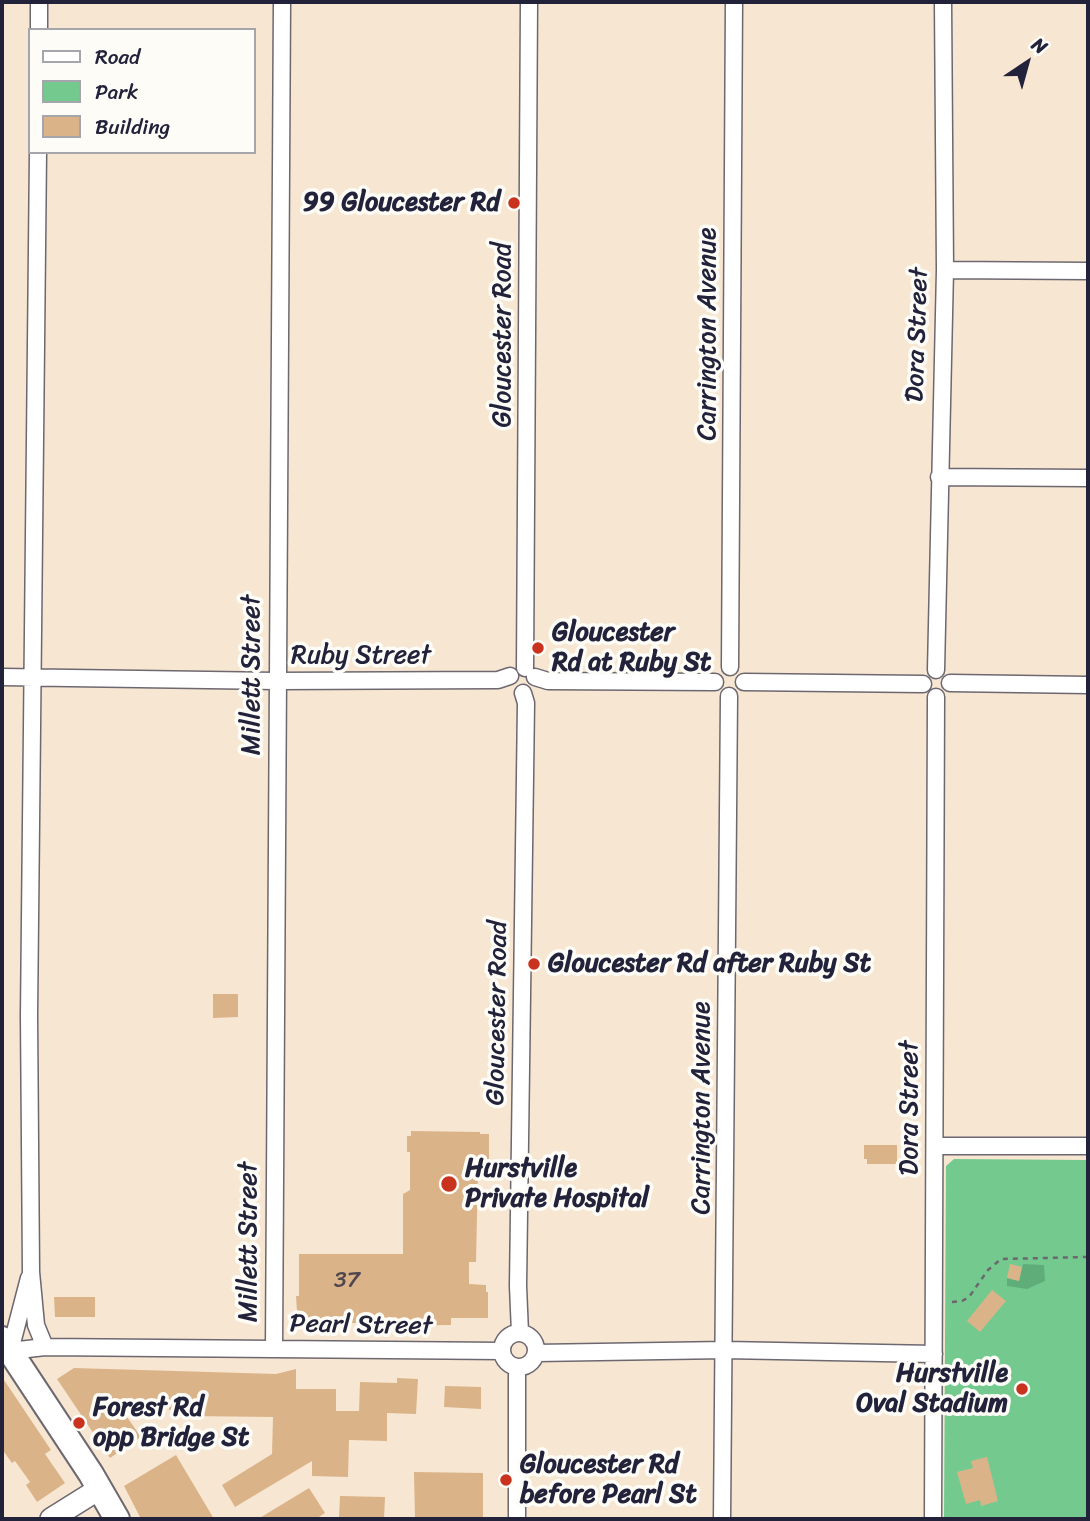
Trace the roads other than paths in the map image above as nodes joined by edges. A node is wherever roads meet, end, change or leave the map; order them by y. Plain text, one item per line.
1 (39, 2) edge
2 (282, 2) edge
3 (529, 2) edge
4 (734, 2) edge
5 (943, 2) edge
6 (38, 28) edge
7 (38, 154) edge
8 (945, 270) junction
9 (1088, 271) edge
10 (939, 477) junction
11 (1088, 478) edge
12 (730, 667) junction
13 (936, 670) junction
14 (530, 672) junction
15 (510, 676) junction
16 (2, 677) edge
17 (33, 677) junction
18 (276, 681) junction
19 (715, 682) junction
20 (744, 682) junction
21 (950, 683) junction
22 (923, 684) junction
23 (1088, 685) edge
24 (523, 693) junction
25 (729, 696) junction
26 (936, 696) junction
27 (935, 1146) junction
28 (1088, 1146) edge
29 (31, 1272) junction
30 (520, 1333) junction
31 (6, 1345) edge
32 (45, 1348) junction
33 (274, 1349) junction
34 (724, 1350) junction
35 (502, 1351) junction
36 (536, 1353) junction
37 (934, 1354) junction
38 (517, 1367) junction
39 (99, 1489) junction
40 (51, 1519) edge
41 (117, 1519) edge
42 (517, 1519) edge
43 (722, 1519) edge
44 (933, 1519) edge

1 - 6 street
2 - 18 street, Millett Street
3 - 14 street, Gloucester Road
4 - 12 street, Carrington Avenue
5 - 8 street, Dora Street
7 - 17 street
8 - 9 street
8 - 10 street, Dora Street
10 - 11 street
10 - 13 street, Dora Street
12 - 19 street
12 - 20 street
13 - 21 street
13 - 22 street
14 - 15 street
14 - 19 street
14 - 24 street
15 - 18 street, Ruby Street
15 - 24 street
16 - 17 street, Ruby Street
17 - 18 street, Ruby Street
17 - 29 street
18 - 33 street, Millett Street
19 - 25 street
20 - 22 street
20 - 25 street
21 - 23 street
21 - 26 street
22 - 26 street
24 - 30 street, Gloucester Road
25 - 34 street, Carrington Avenue
26 - 27 street, Dora Street
27 - 28 street
27 - 37 street, Dora Street
29 - 31 street
29 - 32 street
30 - 35 street
30 - 36 street
31 - 32 street, Pearl Street
31 - 39 main road
32 - 33 street, Pearl Street
33 - 35 street, Pearl Street
34 - 36 street
34 - 37 street
34 - 43 street, Carrington Avenue
35 - 38 street
36 - 38 street
37 - 44 street, Dora Street
38 - 42 street
39 - 40 street
39 - 41 main road

